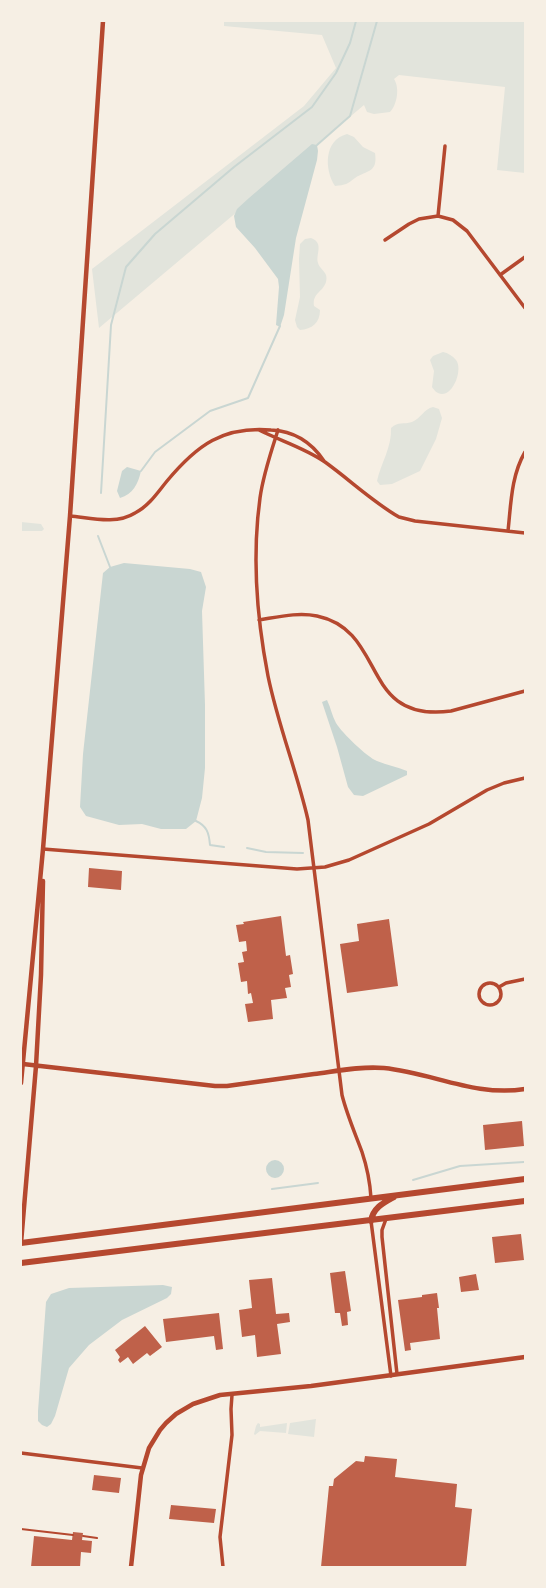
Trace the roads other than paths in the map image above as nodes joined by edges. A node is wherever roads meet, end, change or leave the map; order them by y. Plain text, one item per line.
1 (103, 21) edge
2 (445, 146) dead end
3 (438, 216) junction
4 (385, 240) dead end
5 (525, 257) edge
6 (500, 275) junction
7 (525, 308) edge
8 (256, 428) junction
9 (278, 430) junction
10 (276, 438) junction
11 (525, 452) edge
12 (324, 461) junction
13 (70, 516) junction
14 (508, 531) junction
15 (525, 533) edge
16 (259, 620) junction
17 (525, 691) edge
18 (525, 778) edge
19 (43, 849) junction
20 (314, 868) junction
21 (525, 979) edge
22 (499, 988) junction
23 (22, 1064) edge
24 (36, 1066) junction
25 (338, 1071) junction
26 (21, 1083) edge
27 (525, 1089) edge
28 (525, 1179) edge
29 (397, 1195) junction
30 (371, 1198) junction
31 (525, 1201) edge
32 (386, 1219) junction
33 (371, 1221) junction
34 (21, 1243) edge
35 (21, 1263) edge
36 (525, 1357) edge
37 (397, 1374) junction
38 (391, 1376) junction
39 (232, 1395) junction
40 (21, 1453) edge
41 (142, 1468) junction
42 (21, 1529) edge
43 (73, 1535) dead end
44 (83, 1536) dead end
45 (97, 1538) dead end
46 (131, 1567) edge
47 (223, 1567) edge

1 - 13 street
2 - 3 street
3 - 4 street
3 - 6 street
5 - 6 street
6 - 7 street
8 - 9 street
8 - 10 street
8 - 13 street
9 - 10 street
9 - 12 street
10 - 12 street
10 - 16 street
11 - 14 street
12 - 14 street
13 - 19 street
14 - 15 street
16 - 17 street
16 - 20 street
18 - 20 street
19 - 20 street
19 - 23 street
19 - 24 street
20 - 25 street
21 - 22 street
22 - 22 street
23 - 24 street
23 - 26 street
24 - 25 street
24 - 34 street
25 - 27 street
25 - 30 street
28 - 29 main road
29 - 30 main road
29 - 33 main road
30 - 34 main road
31 - 32 main road
32 - 33 main road
32 - 37 street
33 - 35 main road
33 - 38 street
36 - 37 street
37 - 38 street
38 - 39 street
39 - 41 street
39 - 47 street
40 - 41 street
41 - 46 street
42 - 43 lane
44 - 45 lane

